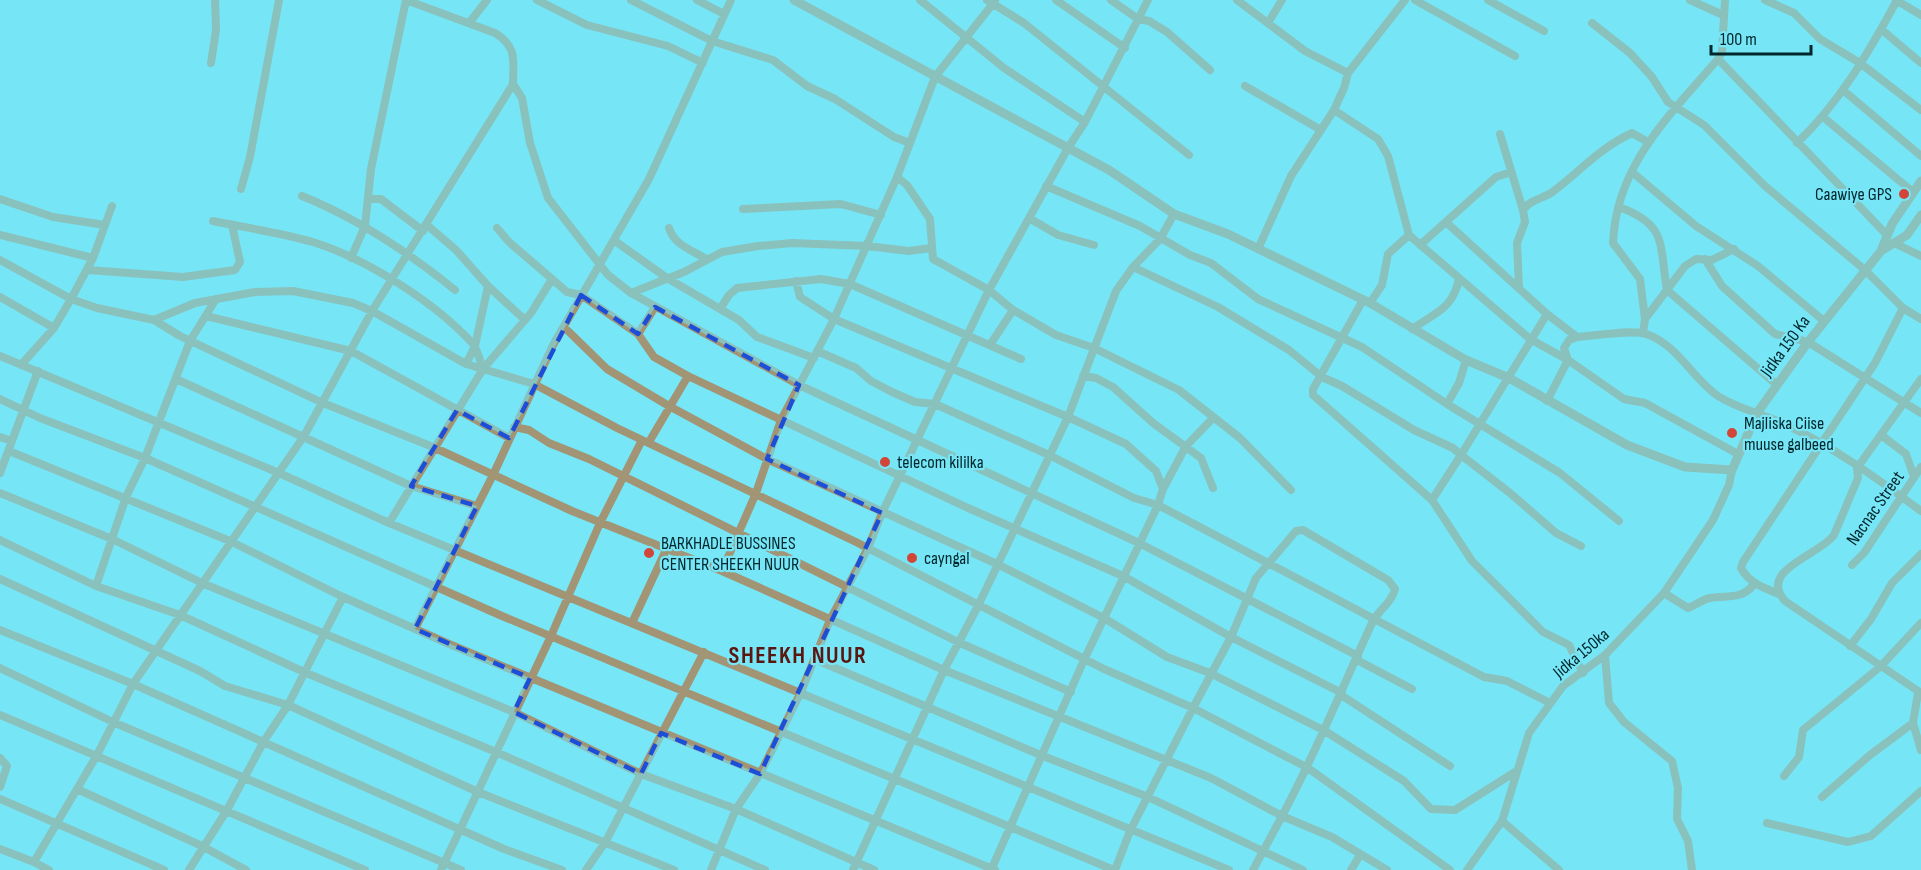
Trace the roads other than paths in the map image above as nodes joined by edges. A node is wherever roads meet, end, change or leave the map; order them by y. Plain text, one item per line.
1 (215, 0) edge
2 (279, 0) edge
3 (406, 0) edge
4 (537, 0) edge
5 (631, 0) edge
6 (697, 0) edge
7 (731, 0) edge
8 (794, 0) edge
9 (920, 0) edge
10 (1056, 0) edge
11 (1111, 0) edge
12 (1148, 0) edge
13 (1237, 0) edge
14 (1282, 0) edge
15 (1405, 0) edge
16 (1415, 0) edge
17 (1488, 0) edge
18 (1690, 0) edge
19 (1725, 0) edge
20 (1765, 0) edge
21 (1896, 0) edge
22 (484, 1) edge
23 (992, 1) edge
24 (724, 14) junction
25 (1723, 15) junction
26 (1921, 15) edge
27 (1138, 19) junction
28 (1592, 22) dead end
29 (469, 23) junction
30 (1268, 23) junction
31 (1881, 29) junction
32 (1545, 31) dead end
33 (967, 37) junction
34 (712, 41) junction
35 (1125, 48) junction
36 (1515, 56) dead end
37 (1718, 59) junction
38 (211, 63) dead end
39 (703, 63) junction
40 (1860, 63) junction
41 (1921, 63) edge
42 (1210, 70) dead end
43 (1348, 73) junction
44 (935, 77) junction
45 (513, 84) junction
46 (1103, 86) junction
47 (1245, 86) dead end
48 (1843, 90) junction
49 (1677, 107) junction
50 (1334, 110) junction
51 (1921, 110) edge
52 (1823, 117) junction
53 (1085, 122) junction
54 (1321, 130) junction
55 (1500, 134) dead end
56 (1648, 142) junction
57 (910, 143) junction
58 (1797, 143) junction
59 (1068, 148) junction
60 (1189, 155) dead end
61 (1921, 156) edge
62 (1511, 172) junction
63 (1632, 172) junction
64 (897, 177) junction
65 (1921, 181) edge
66 (1046, 186) junction
67 (241, 189) dead end
68 (1913, 192) junction
69 (302, 196) dead end
70 (0, 199) edge
71 (368, 199) junction
72 (112, 206) dead end
73 (1618, 207) junction
74 (743, 210) dead end
75 (1523, 210) junction
76 (1174, 214) junction
77 (881, 215) junction
78 (1921, 215) edge
79 (1029, 218) junction
80 (213, 221) dead end
81 (1447, 223) junction
82 (105, 225) junction
83 (232, 225) junction
84 (365, 226) junction
85 (425, 228) junction
86 (497, 228) dead end
87 (669, 228) dead end
88 (0, 235) edge
89 (1409, 235) junction
90 (1887, 235) junction
91 (1160, 239) junction
92 (615, 241) junction
93 (1894, 243) junction
94 (1094, 245) dead end
95 (1420, 245) junction
96 (867, 246) junction
97 (931, 248) junction
98 (1258, 249) junction
99 (1734, 249) junction
100 (1881, 251) junction
101 (408, 252) junction
102 (1921, 256) edge
103 (93, 258) junction
104 (351, 258) junction
105 (706, 259) junction
106 (1705, 259) junction
107 (0, 260) edge
108 (601, 266) junction
109 (1133, 267) junction
110 (88, 270) junction
111 (1865, 270) junction
112 (667, 278) junction
113 (1459, 278) junction
114 (552, 279) junction
115 (391, 280) junction
116 (796, 281) junction
117 (850, 284) junction
118 (488, 286) junction
119 (1520, 287) junction
120 (455, 290) dead end
121 (989, 290) junction
122 (1667, 290) junction
123 (631, 292) junction
124 (581, 295) junction
125 (0, 297) edge
126 (71, 298) junction
127 (216, 299) junction
128 (1367, 302) junction
129 (655, 307) junction
130 (1903, 308) junction
131 (720, 309) junction
132 (1013, 310) junction
133 (372, 311) junction
134 (1547, 314) junction
135 (206, 316) junction
136 (834, 319) junction
137 (1645, 319) junction
138 (1921, 319) edge
139 (154, 320) junction
140 (525, 320) junction
141 (1824, 321) junction
142 (564, 327) junction
143 (54, 328) junction
144 (1412, 329) junction
145 (1643, 333) junction
146 (638, 334) junction
147 (968, 334) junction
148 (1577, 337) junction
149 (1341, 338) junction
150 (1530, 339) junction
151 (190, 341) junction
152 (1808, 342) junction
153 (990, 345) junction
154 (475, 346) junction
155 (1094, 348) junction
156 (351, 351) junction
157 (815, 355) junction
158 (0, 356) edge
159 (1021, 359) dead end
160 (1466, 360) junction
161 (1568, 360) junction
162 (466, 364) junction
163 (21, 365) junction
164 (483, 369) junction
165 (953, 369) junction
166 (38, 371) junction
167 (688, 376) junction
168 (1083, 376) junction
169 (1865, 376) junction
170 (1322, 377) junction
171 (1509, 378) junction
172 (176, 379) junction
173 (1921, 379) edge
174 (534, 384) junction
175 (799, 385) junction
176 (1777, 385) junction
177 (0, 399) edge
178 (1547, 401) junction
179 (1904, 402) junction
180 (322, 403) junction
181 (935, 404) junction
182 (1447, 404) junction
183 (669, 406) junction
184 (22, 408) junction
185 (457, 410) junction
186 (1757, 413) junction
187 (1921, 413) edge
188 (1068, 417) junction
189 (1213, 418) junction
190 (781, 420) junction
191 (158, 423) junction
192 (1482, 423) junction
193 (514, 427) junction
194 (1881, 435) junction
195 (304, 436) junction
196 (0, 437) edge
197 (509, 438) junction
198 (918, 440) junction
199 (12, 441) junction
200 (646, 441) junction
201 (1820, 443) junction
202 (1186, 446) junction
203 (433, 447) junction
204 (9, 451) junction
205 (1738, 454) junction
206 (1049, 455) junction
207 (1461, 455) junction
208 (146, 458) junction
209 (767, 459) junction
210 (1921, 467) edge
211 (1857, 468) junction
212 (1732, 470) junction
213 (0, 472) edge
214 (279, 473) junction
215 (494, 473) junction
216 (901, 475) junction
217 (1914, 477) junction
218 (623, 478) junction
219 (411, 486) junction
220 (1213, 488) dead end
221 (1163, 489) junction
222 (1291, 490) dead end
223 (1031, 491) junction
224 (0, 493) edge
225 (756, 493) junction
226 (126, 497) junction
227 (1902, 497) junction
228 (1432, 500) junction
229 (1158, 505) junction
230 (477, 506) junction
231 (255, 508) junction
232 (1921, 511) edge
233 (882, 513) junction
234 (1619, 521) dead end
235 (389, 523) junction
236 (600, 523) junction
237 (1014, 527) junction
238 (740, 532) junction
239 (112, 539) junction
240 (0, 540) edge
241 (230, 542) junction
242 (1139, 543) junction
243 (1581, 546) dead end
244 (868, 548) junction
245 (456, 550) junction
246 (666, 550) junction
247 (1921, 554) edge
248 (997, 564) junction
249 (1271, 564) junction
250 (1852, 565) dead end
251 (722, 571) junction
252 (1123, 576) junction
253 (0, 579) edge
254 (202, 583) junction
255 (1754, 584) junction
256 (847, 585) junction
257 (96, 586) junction
258 (436, 586) junction
259 (1664, 593) junction
260 (1779, 594) junction
261 (343, 597) junction
262 (1248, 597) junction
263 (569, 598) junction
264 (978, 606) junction
265 (180, 615) junction
266 (1104, 618) junction
267 (830, 620) junction
268 (1373, 620) junction
269 (1921, 622) edge
270 (632, 623) junction
271 (415, 629) junction
272 (0, 630) edge
273 (324, 634) junction
274 (551, 636) junction
275 (1231, 637) junction
276 (958, 642) junction
277 (1850, 646) junction
278 (155, 652) junction
279 (704, 652) junction
280 (1605, 655) junction
281 (1358, 658) junction
282 (814, 659) junction
283 (1084, 660) junction
284 (1880, 667) junction
285 (0, 668) edge
286 (945, 670) junction
287 (304, 672) junction
288 (1583, 673) junction
289 (1210, 674) junction
290 (530, 678) junction
291 (134, 684) junction
292 (1412, 689) dead end
293 (685, 690) junction
294 (801, 692) junction
295 (1071, 692) junction
296 (1919, 693) edge
297 (1342, 694) junction
298 (1550, 704) junction
299 (288, 705) junction
300 (928, 707) junction
301 (1193, 708) junction
302 (514, 712) junction
303 (0, 715) edge
304 (1060, 717) junction
305 (113, 722) junction
306 (1913, 723) junction
307 (1326, 731) junction
308 (661, 734) junction
309 (781, 734) junction
310 (264, 741) junction
311 (913, 741) junction
312 (1921, 750) edge
313 (496, 752) junction
314 (97, 755) junction
315 (1043, 756) junction
316 (0, 758) edge
317 (1168, 760) junction
318 (1450, 766) dead end
319 (1308, 768) junction
320 (1515, 772) junction
321 (641, 774) junction
322 (759, 774) junction
323 (1784, 776) dead end
324 (244, 777) junction
325 (896, 778) junction
326 (0, 787) edge
327 (77, 789) junction
328 (1028, 789) junction
329 (1921, 791) edge
330 (478, 792) junction
331 (1148, 797) junction
332 (1822, 797) dead end
333 (0, 799) edge
334 (623, 809) junction
335 (736, 809) junction
336 (227, 810) junction
337 (1282, 816) junction
338 (877, 819) junction
339 (1502, 821) junction
340 (56, 823) junction
341 (1767, 823) dead end
342 (1010, 828) junction
343 (460, 830) junction
344 (1130, 831) junction
345 (606, 841) junction
346 (202, 846) junction
347 (0, 849) edge
348 (718, 851) junction
349 (1263, 851) junction
350 (1360, 855) junction
351 (34, 862) junction
352 (443, 866) edge
353 (855, 866) edge
354 (49, 870) edge
355 (164, 870) edge
356 (189, 870) edge
357 (246, 870) edge
358 (364, 870) edge
359 (461, 870) edge
360 (562, 870) edge
361 (586, 870) edge
362 (674, 870) edge
363 (711, 870) edge
364 (765, 870) edge
365 (874, 870) edge
366 (992, 870) edge
367 (1114, 870) edge
368 (1228, 870) edge
369 (1253, 870) edge
370 (1303, 870) edge
371 (1351, 870) edge
372 (1387, 870) edge
373 (1450, 870) edge
374 (1467, 870) edge
375 (1559, 870) edge
376 (1692, 870) edge

1 - 38 street
2 - 67 street
3 - 29 street
3 - 71 street
4 - 39 street
5 - 34 street
6 - 24 street
7 - 24 street
8 - 44 street
9 - 33 street
10 - 35 street
11 - 27 street
12 - 27 street
13 - 30 street
14 - 30 street
15 - 43 street
16 - 36 street
17 - 32 street
18 - 25 street
19 - 25 street
20 - 40 street
21 - 26 street
21 - 31 street
22 - 29 street
23 - 33 street
23 - 46 street
24 - 34 street
25 - 37 street
27 - 35 street
27 - 42 street
28 - 49 street
29 - 45 street
30 - 43 street
31 - 40 street
31 - 41 street
33 - 44 street
33 - 53 street
34 - 39 street
34 - 57 street
35 - 46 street
37 - 49 street
37 - 58 street
39 - 92 street
40 - 48 street
40 - 51 street
43 - 50 street
44 - 57 street
44 - 59 street
45 - 85 street
45 - 108 street
46 - 53 street
46 - 60 street
47 - 54 street
48 - 52 street
48 - 61 street
49 - 56 street
49 - 111 street
50 - 54 street
50 - 89 street
52 - 58 street
52 - 68 street
53 - 59 street
54 - 98 street
55 - 62 street
56 - 63 street
56 - 75 street
57 - 64 street
58 - 90 street
59 - 66 street
59 - 76 street
62 - 75 street
62 - 81 street
63 - 73 street
63 - 99 street
64 - 77 street
64 - 97 street
65 - 68 street
66 - 79 street
66 - 91 street
68 - 90 street
69 - 84 street
70 - 82 street
71 - 84 street
71 - 85 street
72 - 82 street
73 - 122 street
73 - 137 street
74 - 77 street
75 - 119 street
76 - 91 street
76 - 98 street
77 - 96 street
78 - 93 street
79 - 94 street
79 - 121 street
80 - 83 street
81 - 95 street
81 - 119 street
82 - 103 street
83 - 104 street
83 - 110 street
84 - 101 street
84 - 104 street
85 - 101 street
85 - 118 street
86 - 114 street
87 - 105 street
88 - 103 street
89 - 95 street
89 - 128 street
90 - 100 street
91 - 109 street
91 - 149 street
92 - 108 street
92 - 112 street
93 - 100 street
93 - 102 street
95 - 113 street
96 - 97 street
96 - 105 street
96 - 117 street
97 - 121 street
98 - 128 street
99 - 106 street
99 - 141 street
100 - 111 street, Jidka 150 Ka
101 - 115 street
101 - 120 street
103 - 110 street
104 - 115 street
105 - 112 street
106 - 122 street
106 - 152 street
107 - 126 street
108 - 123 street
108 - 124 street
109 - 155 street
109 - 170 street
110 - 126 street
111 - 130 street
111 - 141 street, Jidka 150 Ka
112 - 123 street
112 - 131 street
113 - 144 street
113 - 150 street
114 - 124 street
114 - 140 street
115 - 133 street
115 - 154 street
116 - 117 street
116 - 131 street
116 - 136 street
117 - 136 street
117 - 147 street
118 - 140 street
118 - 154 street
119 - 134 street
121 - 132 street
121 - 147 street
122 - 137 street
122 - 176 street
123 - 129 street
124 - 142 street
124 - 146 street
125 - 143 street
126 - 139 street
126 - 143 street
127 - 133 street
127 - 135 street
127 - 139 street
128 - 144 street
128 - 149 street
129 - 146 street
129 - 175 street
130 - 138 street
130 - 169 street
131 - 157 street
132 - 153 street
132 - 155 street
133 - 156 street
133 - 162 street
134 - 148 street
134 - 150 street
135 - 151 street
135 - 156 street
136 - 157 street
136 - 165 street
137 - 145 street
139 - 151 street
140 - 164 street
141 - 152 street, Jidka 150 Ka
142 - 174 street
142 - 183 street
143 - 163 street
144 - 160 street
145 - 148 street
145 - 186 street
146 - 167 street
147 - 153 street
147 - 165 street
148 - 161 street
149 - 170 street
149 - 182 street
150 - 161 street
150 - 171 street
151 - 172 street
151 - 180 street
152 - 169 street
152 - 176 street, Jidka 150 Ka
153 - 159 street
154 - 162 street
154 - 164 street
155 - 168 street
155 - 189 street
156 - 180 street
156 - 185 street
157 - 175 street
157 - 181 street
158 - 163 street
160 - 171 street
160 - 182 street
161 - 178 street
161 - 205 street
162 - 164 street
163 - 166 street
164 - 174 street
164 - 185 street
165 - 181 street
165 - 188 street
166 - 184 street
166 - 191 street
167 - 183 street
167 - 190 street
168 - 188 street
168 - 202 street
169 - 179 street
169 - 201 street
170 - 207 street
170 - 228 street
171 - 178 street
171 - 192 street
172 - 191 street
172 - 195 street
173 - 179 street
174 - 193 street
174 - 200 street
175 - 190 street
175 - 198 street
176 - 186 street, Jidka 150 Ka
177 - 184 street
178 - 212 street
179 - 187 street
179 - 194 street
180 - 195 street
180 - 203 street
181 - 198 street
181 - 206 street
182 - 192 street
183 - 200 street
183 - 209 street
184 - 199 street
184 - 208 street
185 - 197 street
185 - 203 street
186 - 201 street
186 - 205 street, Jidka 150 Ka
188 - 206 street
188 - 221 street
189 - 202 street
189 - 222 street
190 - 209 street
190 - 216 street
191 - 208 street
191 - 214 street
192 - 207 street
192 - 234 street
193 - 197 street
193 - 218 street
194 - 211 street
194 - 217 street
195 - 214 street
195 - 219 street
196 - 199 street
197 - 215 street
198 - 216 street
198 - 223 street
199 - 204 street
200 - 218 street
200 - 225 street
201 - 211 street
201 - 255 street
202 - 220 street
202 - 221 street
203 - 215 street
203 - 219 street
204 - 213 street
204 - 226 street
205 - 212 street, Jidka 150 Ka
206 - 223 street
206 - 229 street
207 - 228 street
207 - 243 street
208 - 226 street
208 - 231 street
209 - 225 street
209 - 233 street
210 - 217 street, Nacnac Street
211 - 227 street
211 - 260 street
212 - 259 street, Jidka 150ka
214 - 231 street
214 - 235 street
215 - 230 street
215 - 236 street
216 - 233 street
216 - 237 street
217 - 227 street, Nacnac Street
218 - 236 street
218 - 238 street
219 - 230 street
219 - 235 street
221 - 229 street
223 - 237 street
223 - 242 street
224 - 239 street
225 - 238 street
225 - 244 street
226 - 239 street
226 - 241 street
227 - 232 street
227 - 250 street, Nacnac Street
228 - 288 street
229 - 242 street
229 - 249 street
230 - 245 street
231 - 241 street
231 - 258 street
233 - 244 street
233 - 248 street
235 - 245 street
236 - 246 street
236 - 263 street
237 - 248 street
237 - 252 street
238 - 251 street
238 - 256 street
239 - 254 street
239 - 257 street
240 - 257 street
241 - 254 street
241 - 261 street
242 - 252 street
242 - 262 street
244 - 256 street
244 - 264 street
245 - 258 street
245 - 263 street
246 - 251 street
246 - 270 street
247 - 277 street
248 - 264 street
248 - 266 street
249 - 262 street
249 - 268 street
249 - 268 street
251 - 267 street
252 - 266 street
252 - 275 street
253 - 278 street
254 - 265 street
254 - 273 street
255 - 259 street
255 - 260 street
256 - 267 street
256 - 276 street
257 - 265 street
258 - 271 street
258 - 274 street
259 - 280 street, Jidka 150ka
260 - 277 street
261 - 271 street
261 - 273 street
262 - 275 street
262 - 281 street
263 - 270 street
263 - 274 street
264 - 276 street
264 - 283 street
265 - 278 street
265 - 287 street
266 - 283 street
266 - 289 street
267 - 282 street
267 - 286 street
268 - 281 street
268 - 298 street
269 - 284 street
270 - 279 street
271 - 290 street
272 - 291 street
273 - 287 street
273 - 302 street
274 - 290 street
274 - 293 street
275 - 289 street
275 - 297 street
276 - 286 street
276 - 295 street
277 - 284 street
278 - 291 street
278 - 299 street
279 - 293 street
279 - 294 street
280 - 288 street, Jidka 150ka
280 - 376 street
281 - 292 street
281 - 297 street
282 - 294 street
282 - 300 street
283 - 295 street
283 - 301 street
284 - 296 street
284 - 323 street
285 - 305 street
286 - 300 street
286 - 304 street
287 - 299 street
287 - 313 street
288 - 298 street, Jidka 150ka
289 - 301 street
289 - 307 street
290 - 302 street
290 - 308 street
291 - 305 street
291 - 310 street
293 - 308 street
293 - 309 street
294 - 309 street
294 - 311 street
295 - 304 street
296 - 306 street
297 - 307 street
297 - 318 street
298 - 320 street, Jidka 150ka
299 - 310 street
299 - 330 street
300 - 311 street
300 - 315 street
301 - 317 street
301 - 319 street
302 - 313 street
302 - 321 street
303 - 314 street
304 - 315 street
304 - 317 street
305 - 314 street
305 - 324 street
306 - 312 street
306 - 332 street
307 - 319 street
307 - 320 street
308 - 321 street
308 - 322 street
309 - 322 street
309 - 325 street
310 - 324 street
310 - 343 street
311 - 325 street
311 - 328 street
313 - 330 street
313 - 334 street
314 - 327 street
314 - 336 street
315 - 328 street
315 - 331 street
316 - 326 street
317 - 331 street
317 - 337 street
319 - 337 street
319 - 373 street
320 - 339 street, Jidka 150ka
321 - 334 street
321 - 335 street
322 - 335 street
322 - 338 street
324 - 336 street
324 - 352 street
325 - 338 street
325 - 342 street
327 - 340 street
327 - 346 street
328 - 342 street
328 - 344 street
329 - 341 street
330 - 343 street
330 - 345 street
331 - 344 street
331 - 349 street
333 - 340 street
334 - 345 street
334 - 348 street
335 - 348 street
335 - 353 street
336 - 346 street
336 - 358 street
337 - 349 street
337 - 350 street
338 - 353 street
338 - 366 street
339 - 374 street, Jidka 150ka
339 - 375 street
340 - 351 street
340 - 355 street
342 - 366 street
342 - 367 street
343 - 352 street
343 - 360 street
344 - 367 street
344 - 368 street
345 - 361 street
345 - 362 street
346 - 356 street
346 - 357 street
347 - 351 street
348 - 363 street
348 - 364 street
349 - 369 street
349 - 370 street
350 - 371 street
350 - 372 street
351 - 354 street
352 - 359 street
353 - 365 street

